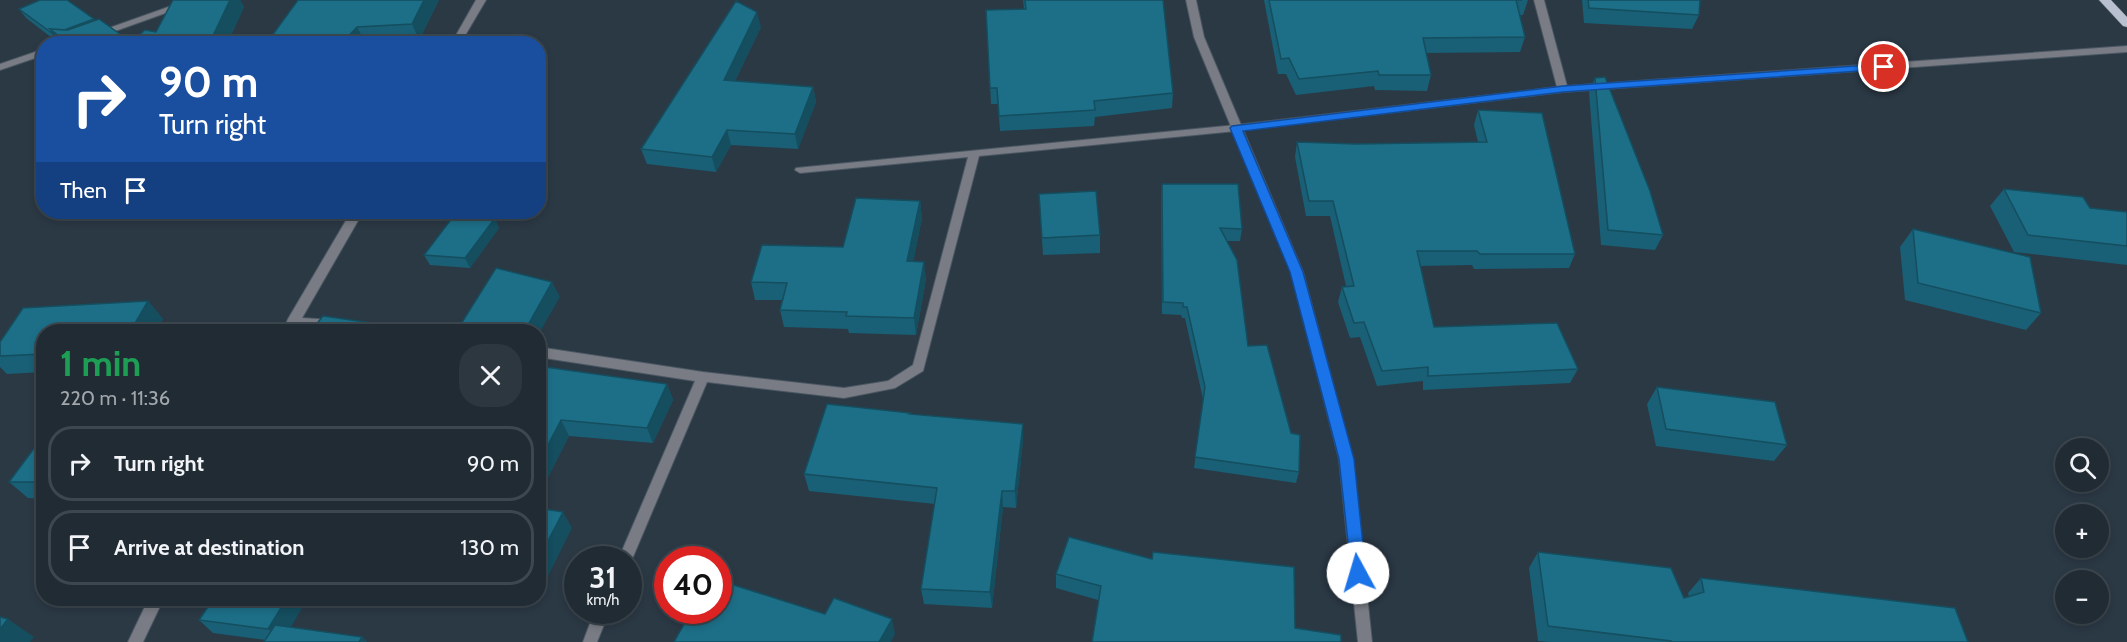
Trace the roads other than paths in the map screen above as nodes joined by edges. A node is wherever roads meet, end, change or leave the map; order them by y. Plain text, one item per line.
1 (197, 0) edge
2 (481, 0) edge
3 (1191, 0) edge
4 (1539, 0) edge
5 (2104, 0) edge
6 (2127, 24) edge
7 (91, 36) edge
8 (460, 36) edge
9 (2127, 49) edge
10 (36, 55) edge
11 (0, 67) edge
12 (1563, 89) junction
13 (1236, 128) junction
14 (974, 154) junction
15 (800, 170) dead end
16 (353, 219) edge
17 (292, 324) edge
18 (546, 353) edge
19 (703, 377) junction
20 (631, 546) edge
21 (153, 606) edge
22 (597, 624) edge
23 (135, 642) edge
24 (590, 642) edge
25 (1365, 642) edge

1 - 7 street
2 - 8 street
3 - 13 street
4 - 12 street
5 - 6 main road
9 - 12 street
10 - 11 street
12 - 13 street
13 - 14 street
13 - 25 street
14 - 15 street
14 - 19 street
16 - 17 street
18 - 19 street
19 - 20 street
21 - 23 street
22 - 24 street

